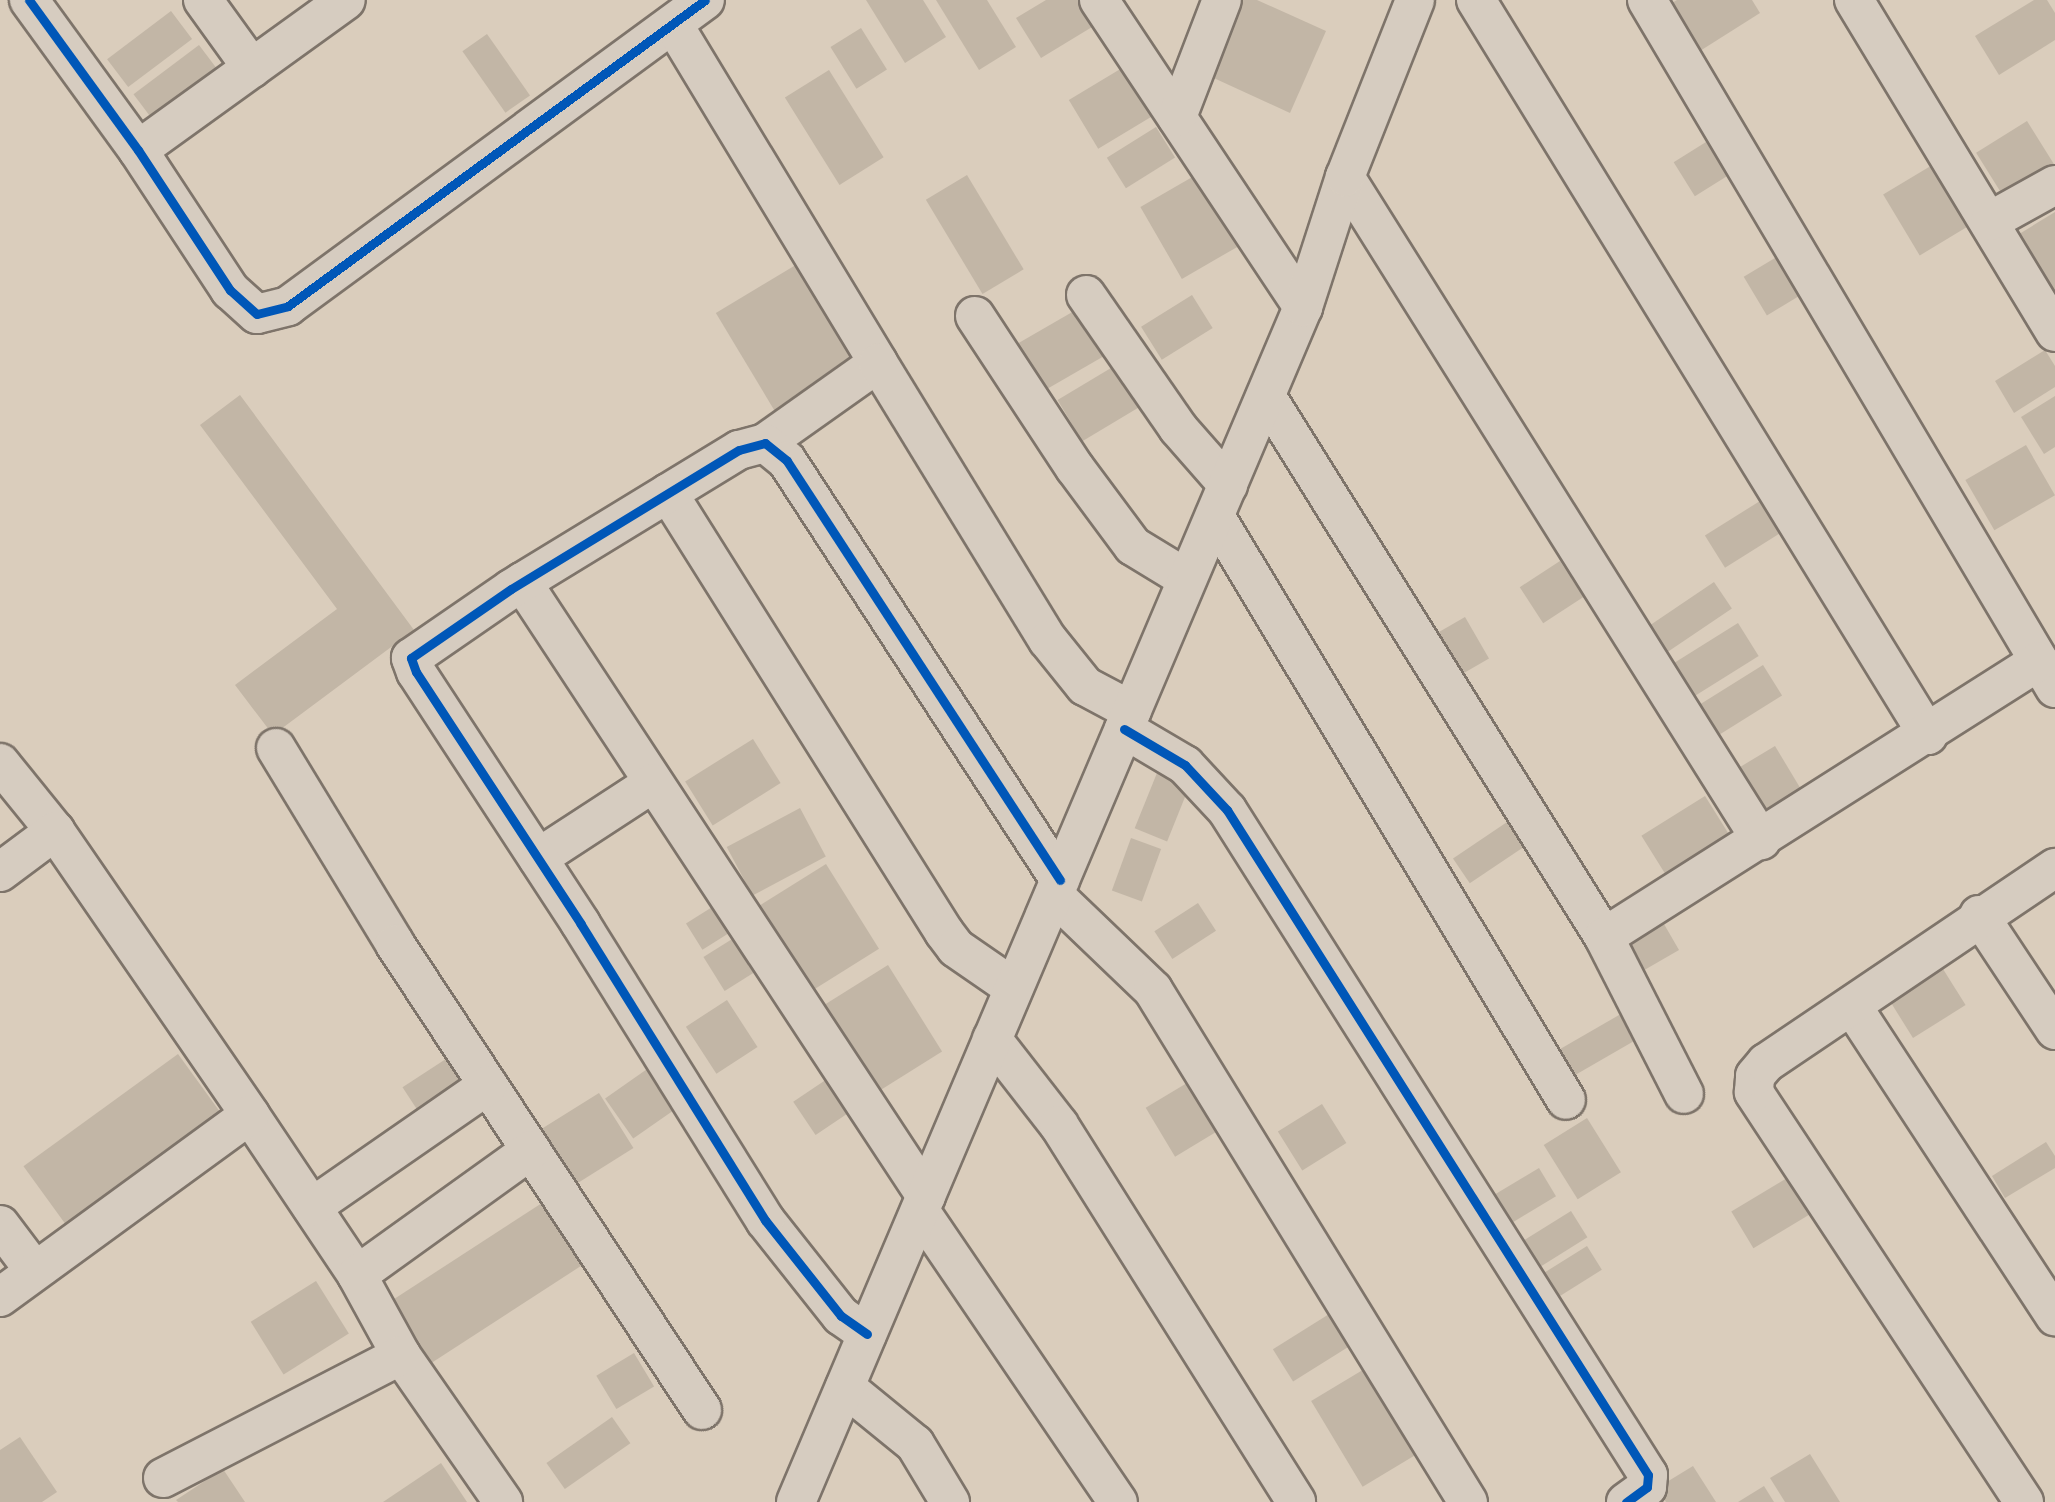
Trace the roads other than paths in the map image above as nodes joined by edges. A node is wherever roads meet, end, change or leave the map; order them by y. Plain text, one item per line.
1 (29, 0) edge
2 (203, 0) edge
3 (346, 0) edge
4 (705, 0) edge
5 (1099, 0) edge
6 (1222, 0) edge
7 (1415, 0) edge
8 (1476, 0) edge
9 (1854, 0) edge
10 (1655, 3) edge
11 (673, 24) junction
12 (252, 68) junction
13 (1177, 117) junction
14 (138, 150) junction
15 (1345, 177) junction
16 (2055, 186) edge
17 (1990, 221) junction
18 (1086, 295) dead end
19 (1303, 307) junction
20 (975, 316) dead end
21 (2055, 332) edge
22 (878, 363) junction
23 (1265, 396) junction
24 (765, 443) junction
25 (667, 493) junction
26 (1221, 500) junction
27 (1187, 579) junction
28 (522, 582) junction
29 (2047, 674) edge
30 (1128, 720) junction
31 (1928, 735) junction
32 (275, 748) dead end
33 (0, 763) edge
34 (653, 783) junction
35 (55, 831) junction
36 (1761, 840) junction
37 (538, 858) junction
38 (2055, 868) edge
39 (0, 872) edge
40 (1057, 887) junction
41 (1979, 915) junction
42 (1604, 937) junction
43 (1014, 988) junction
44 (1852, 1006) junction
45 (2055, 1030) edge
46 (992, 1039) junction
47 (488, 1085) junction
48 (1684, 1094) dead end
49 (1566, 1100) dead end
50 (250, 1115) junction
51 (531, 1150) junction
52 (923, 1203) junction
53 (312, 1207) junction
54 (0, 1225) edge
55 (34, 1270) junction
56 (357, 1275) junction
57 (0, 1297) edge
58 (2055, 1316) edge
59 (867, 1334) junction
60 (401, 1355) junction
61 (845, 1387) junction
62 (702, 1410) dead end
63 (163, 1478) dead end
64 (503, 1502) edge
65 (796, 1502) edge
66 (950, 1502) edge
67 (1118, 1502) edge
68 (1296, 1502) edge
69 (1468, 1502) edge
70 (1626, 1502) edge
71 (2024, 1502) edge

1 - 14 street
2 - 12 street
3 - 12 street
4 - 11 street
5 - 13 street
6 - 13 street
7 - 15 street
8 - 31 street
9 - 17 street
10 - 29 street
11 - 14 street
11 - 22 street
12 - 14 street
13 - 19 street
15 - 19 street
15 - 36 street
16 - 17 street
17 - 21 street
18 - 26 street
19 - 23 street
20 - 27 street
22 - 24 street
22 - 30 street
23 - 26 street
23 - 42 street
24 - 25 street
24 - 40 street
25 - 28 street
25 - 43 street
26 - 27 street
26 - 49 street
27 - 30 street
28 - 34 street
28 - 37 street
29 - 31 street
30 - 40 street
30 - 70 street
31 - 36 street
32 - 47 street
33 - 35 street
34 - 37 street
34 - 52 street
35 - 39 street
35 - 50 street
36 - 42 street
37 - 59 street
38 - 41 street
40 - 43 street
40 - 69 street
41 - 44 street
41 - 45 street
42 - 48 street
43 - 46 street
44 - 58 street
44 - 71 street
46 - 52 street
46 - 68 street
47 - 51 street
47 - 53 street
50 - 53 street
50 - 55 street
51 - 56 street
51 - 62 street
52 - 59 street
52 - 67 street
53 - 56 street
54 - 55 street
55 - 57 street
56 - 60 street
59 - 61 street
60 - 63 street
60 - 64 street
61 - 65 street
61 - 66 street

